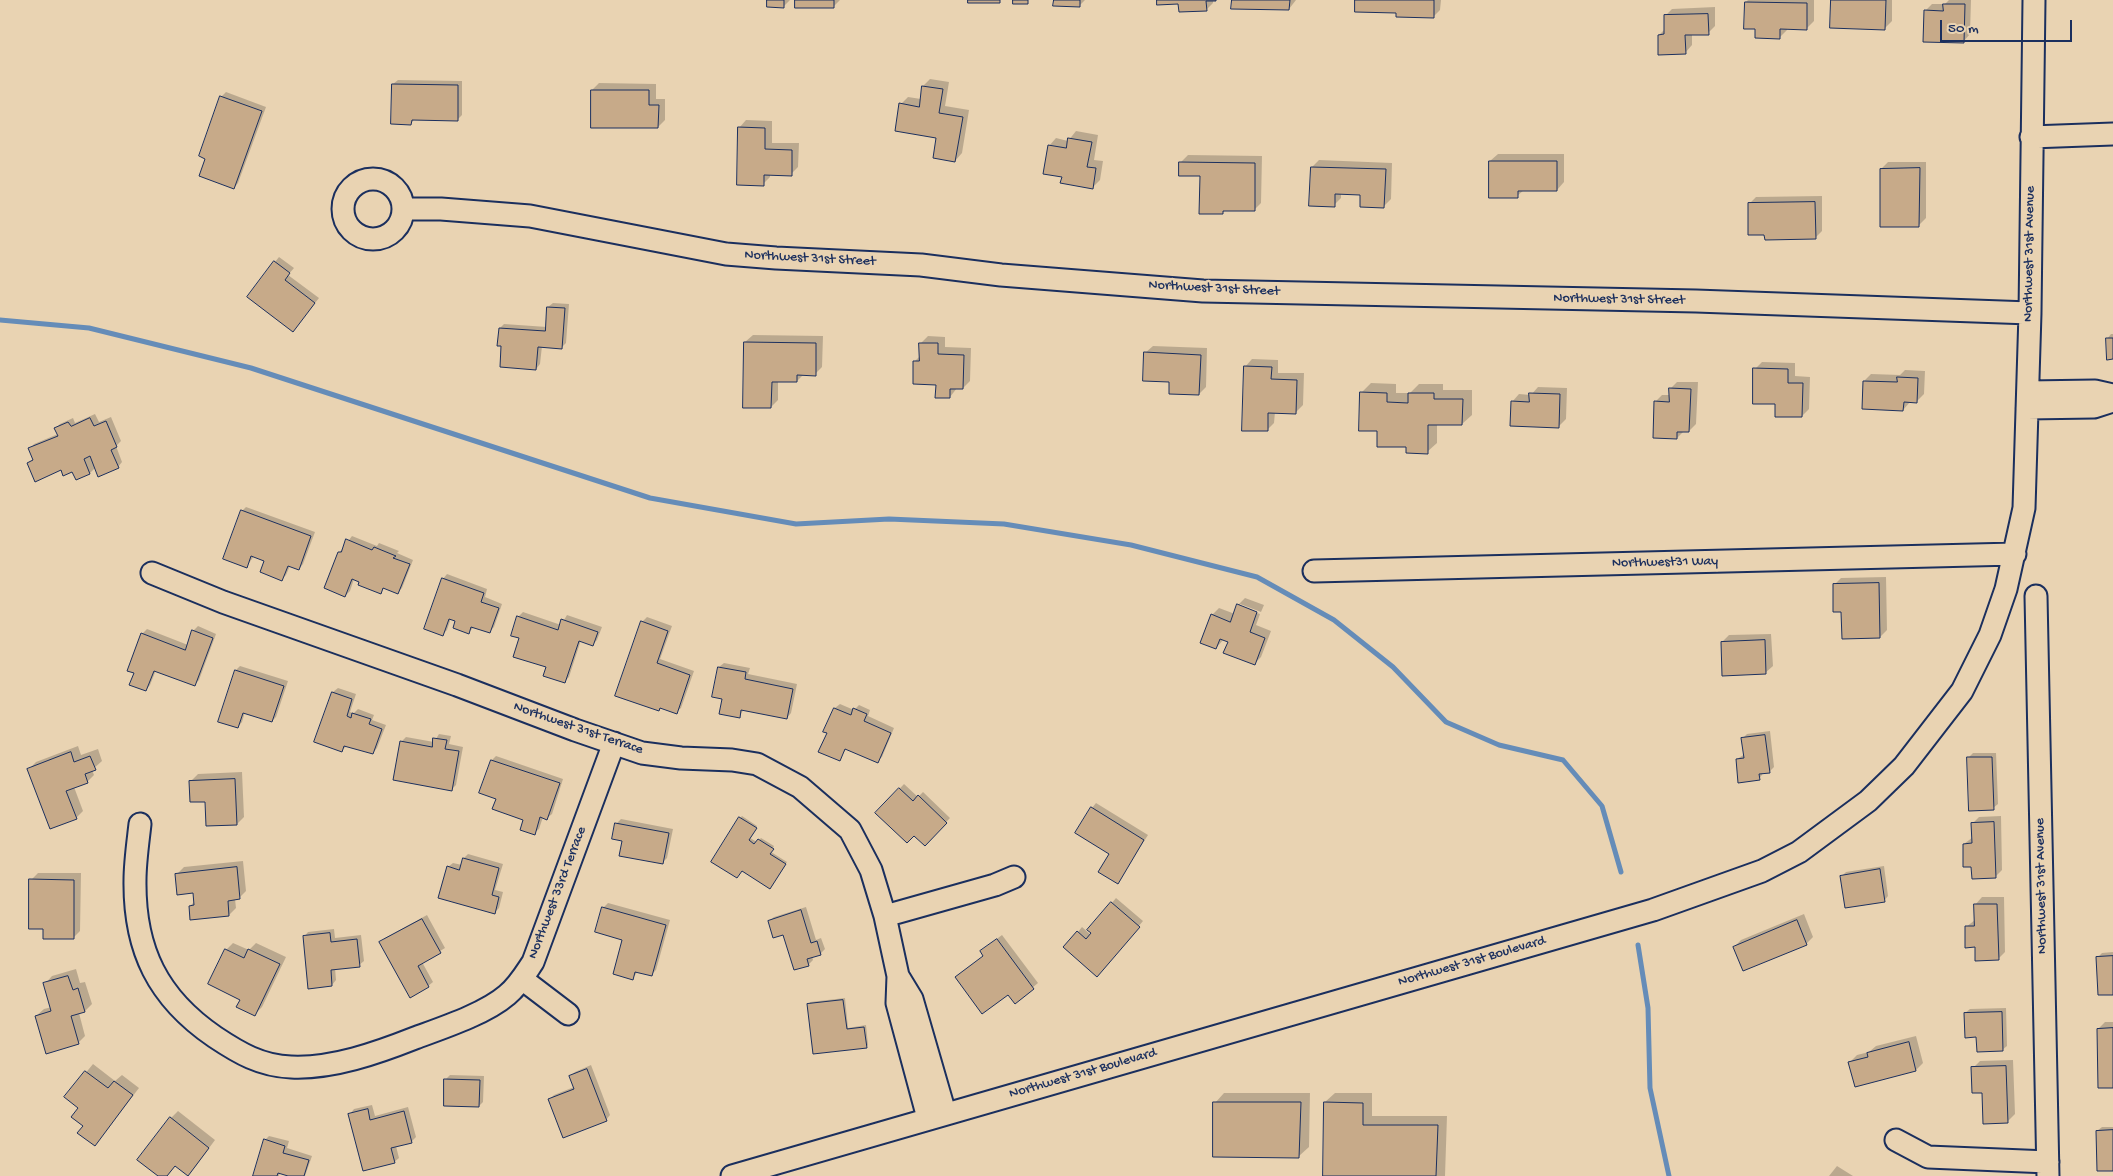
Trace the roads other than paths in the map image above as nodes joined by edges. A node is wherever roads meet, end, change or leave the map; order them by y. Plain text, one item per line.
1 (2034, 0) edge
2 (2113, 134) edge
3 (2032, 137) junction
4 (402, 209) dead end
5 (2030, 313) junction
6 (2113, 395) edge
7 (2028, 400) junction
8 (2113, 401) edge
9 (2024, 508) joint
10 (2015, 554) junction
11 (1314, 571) dead end
12 (152, 573) dead end
13 (2036, 596) dead end
14 (614, 744) junction
15 (140, 824) dead end
16 (1014, 877) dead end
17 (885, 916) junction
18 (522, 979) junction
19 (568, 1014) dead end
20 (936, 1116) junction
21 (1896, 1140) dead end
22 (2048, 1169) edge
23 (732, 1176) edge

1 - 3 street, Northwest 31st Avenue
2 - 3 street
3 - 5 street, Northwest 31st Avenue
4 - 5 street, Northwest 31st Street
5 - 7 street, Northwest 31st Avenue
6 - 7 street
7 - 8 street
7 - 9 street, Northwest 31st Avenue
9 - 10 street, Northwest 31st Boulevard
10 - 11 street, Northwest31 Way
10 - 20 street, Northwest 31st Boulevard
12 - 14 street, Northwest 31st Terrace
13 - 22 street, Northwest 31st Avenue
14 - 17 street, Northwest 31st Terrace
14 - 18 street, Northwest 33rd Terrace
15 - 18 street, Northwest 33rd Terrace
16 - 17 street
17 - 20 street, Northwest 31st Terrace
18 - 19 street
20 - 23 street, Northwest 31st Boulevard
21 - 22 street

